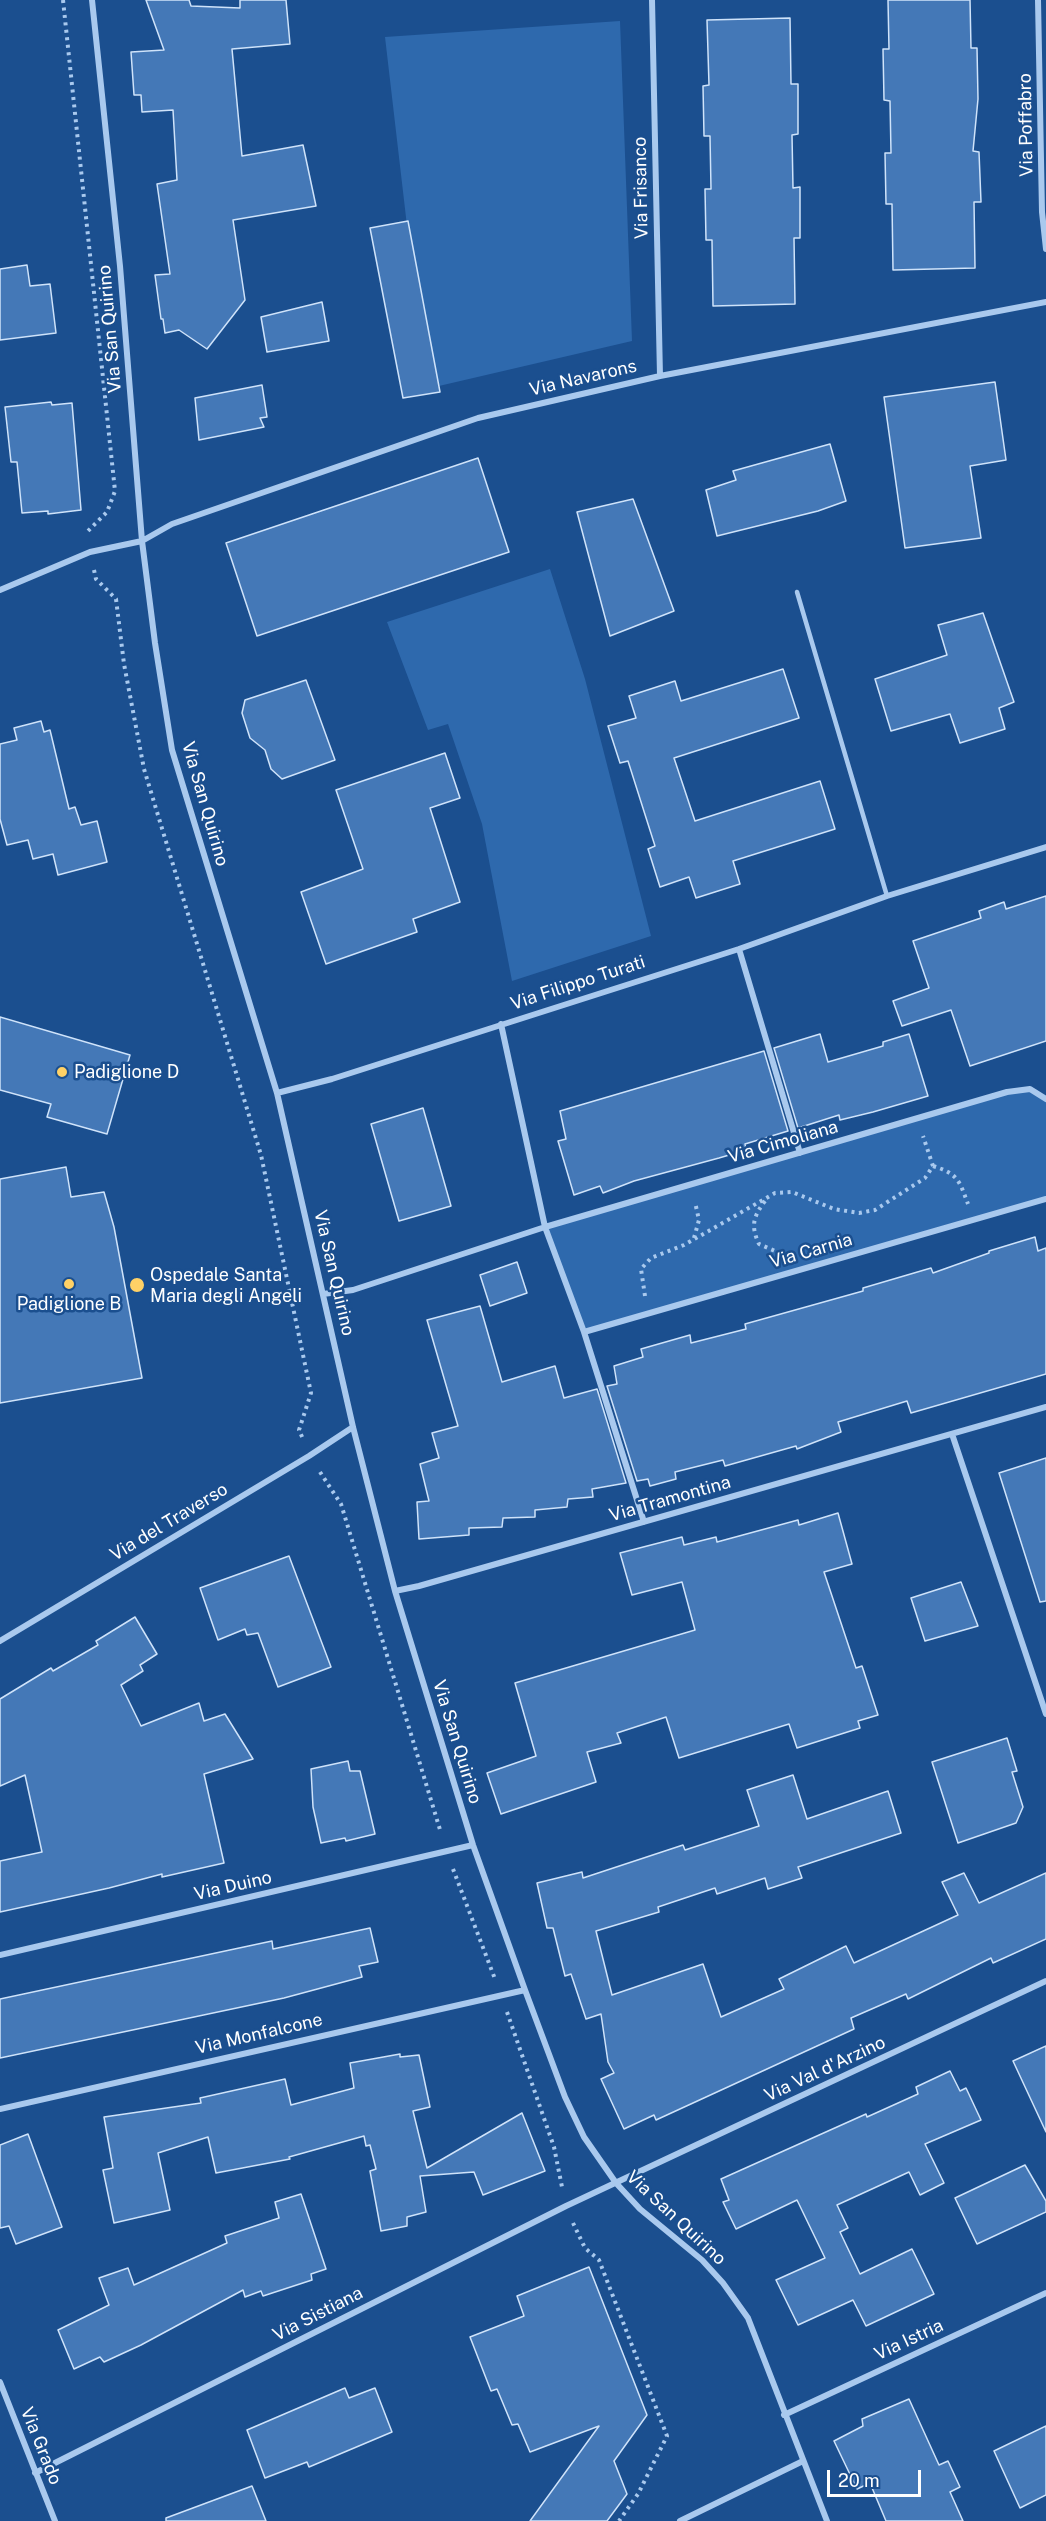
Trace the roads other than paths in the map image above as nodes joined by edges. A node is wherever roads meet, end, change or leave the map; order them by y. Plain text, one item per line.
1 (92, 0) edge
2 (652, 0) edge
3 (1038, 0) edge
4 (1044, 212) edge
5 (1046, 249) edge
6 (1046, 302) edge
7 (660, 376) junction
8 (142, 541) junction
9 (0, 590) edge
10 (797, 592) dead end
11 (1046, 847) edge
12 (887, 896) junction
13 (739, 949) junction
14 (501, 1024) junction
15 (277, 1093) junction
16 (1046, 1099) edge
17 (800, 1152) junction
18 (1046, 1199) edge
19 (546, 1227) junction
20 (323, 1294) junction
21 (584, 1332) junction
22 (1046, 1407) edge
23 (353, 1427) junction
24 (952, 1434) junction
25 (644, 1522) junction
26 (395, 1591) junction
27 (0, 1641) edge
28 (1046, 1714) edge
29 (473, 1845) junction
30 (0, 1955) edge
31 (1046, 1981) edge
32 (525, 1990) junction
33 (0, 2109) edge
34 (616, 2183) junction
35 (1046, 2293) edge
36 (0, 2382) edge
37 (784, 2415) junction
38 (803, 2461) junction
39 (35, 2473) junction
40 (55, 2521) edge
41 (680, 2521) edge
42 (827, 2521) edge

1 - 8 street, Via San Quirino
2 - 7 street, Via Frisanco
3 - 4 street, Via Poffabro
4 - 5 street, Via Poffabro
6 - 7 street, Via Navarons
7 - 8 street, Via Navarons
8 - 9 street, Via Navarons
8 - 15 street, Via San Quirino
10 - 12 lane
11 - 12 street, Via Filippo Turati
12 - 13 street, Via Filippo Turati
13 - 14 street, Via Filippo Turati
13 - 17 street
14 - 15 street, Via Filippo Turati
14 - 19 street
15 - 20 street, Via San Quirino
16 - 17 street, Via Cimoliana
17 - 19 street, Via Cimoliana
18 - 21 street, Via Carnia
19 - 20 street, Via Cimoliana
19 - 21 street
20 - 23 street, Via San Quirino
21 - 25 street
22 - 24 street, Via Tramontina
23 - 26 street, Via San Quirino
23 - 27 street, Via del Traverso
24 - 25 street, Via Tramontina
24 - 28 street
25 - 26 street, Via Tramontina
26 - 29 street, Via San Quirino
29 - 30 street, Via Duino
29 - 32 street, Via San Quirino
31 - 34 street, Via Val d'Arzino
32 - 33 street, Via Monfalcone
32 - 34 street, Via San Quirino
34 - 37 street, Via San Quirino
34 - 39 street, Via Sistiana
35 - 37 street, Via Istria
36 - 39 street, Via Grado
37 - 38 street, Via San Quirino
38 - 41 street
38 - 42 street, Via San Quirino
39 - 40 street, Via Grado

